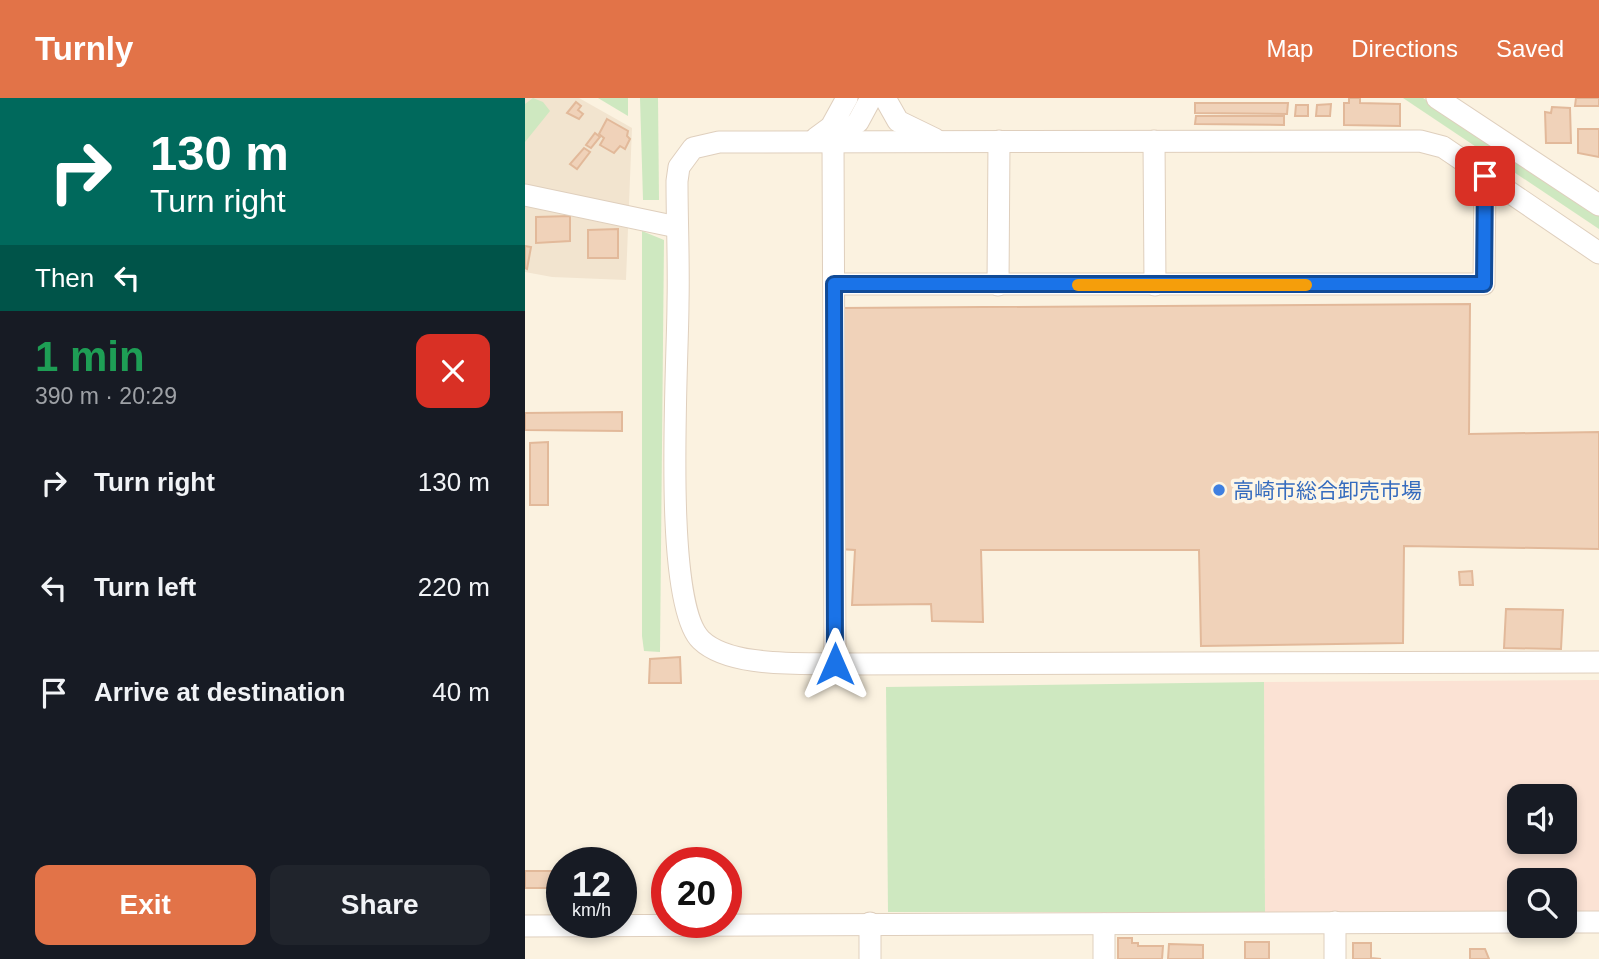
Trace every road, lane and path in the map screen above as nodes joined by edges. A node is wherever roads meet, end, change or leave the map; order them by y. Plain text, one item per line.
1 (885, 98) edge
2 (1437, 98) edge
3 (861, 101) edge
4 (811, 141) junction
5 (833, 141) junction
6 (892, 141) junction
7 (938, 141) junction
8 (999, 141) junction
9 (1154, 141) junction
10 (1485, 176) junction
11 (525, 195) edge
12 (1599, 205) edge
13 (677, 227) junction
14 (1599, 253) edge
15 (834, 284) junction
16 (998, 285) junction
17 (1155, 285) junction
18 (1599, 662) edge
19 (835, 664) junction
20 (1335, 922) junction
21 (1507, 922) edge
22 (1577, 922) edge
23 (1599, 922) edge
24 (870, 923) junction
25 (1104, 924) junction
26 (525, 926) edge
27 (870, 959) edge
28 (1104, 959) edge
29 (1335, 959) edge

1 - 7 street
2 - 12 street
3 - 4 street
3 - 5 street
3 - 6 street
4 - 5 street
4 - 13 street
5 - 6 street
5 - 15 street
6 - 7 street
7 - 8 street
8 - 9 street
8 - 16 street
9 - 10 street
9 - 17 street
10 - 14 street
10 - 17 street
11 - 13 street
13 - 19 street
15 - 16 street
15 - 19 street
16 - 17 street
18 - 19 street
20 - 21 street
20 - 25 street
20 - 29 street
22 - 23 street
24 - 25 street
24 - 26 street
24 - 27 street
25 - 28 street

